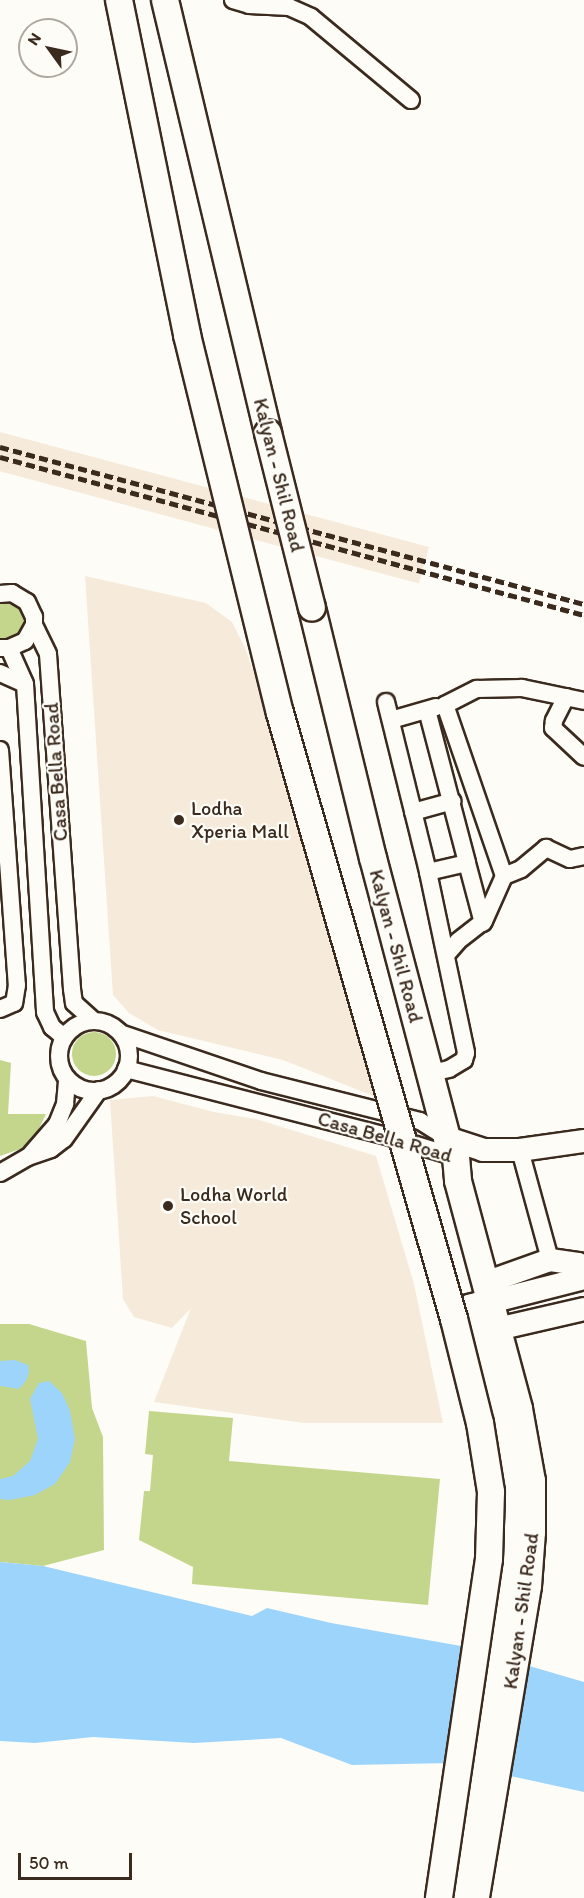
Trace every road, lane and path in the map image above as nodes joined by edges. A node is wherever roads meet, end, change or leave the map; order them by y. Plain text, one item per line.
1 (119, 0) edge
2 (165, 0) edge
3 (233, 0) edge
4 (411, 100) dead end
5 (0, 585) edge
6 (0, 594) edge
7 (20, 597) junction
8 (34, 625) junction
9 (4, 648) edge
10 (0, 673) edge
11 (25, 684) junction
12 (566, 697) junction
13 (584, 701) edge
14 (386, 702) dead end
15 (445, 705) junction
16 (427, 710) junction
17 (391, 720) junction
18 (0, 750) edge
19 (584, 757) edge
20 (453, 801) junction
21 (413, 812) junction
22 (584, 856) edge
23 (467, 863) junction
24 (428, 872) junction
25 (504, 876) junction
26 (483, 923) junction
27 (446, 955) junction
28 (0, 1009) edge
29 (93, 1020) junction
30 (123, 1034) junction
31 (64, 1037) junction
32 (126, 1070) junction
33 (432, 1073) junction
34 (67, 1079) junction
35 (99, 1090) junction
36 (452, 1147) junction
37 (577, 1147) edge
38 (520, 1150) junction
39 (28, 1157) junction
40 (0, 1173) edge
41 (550, 1260) junction
42 (584, 1271) edge
43 (584, 1278) edge
44 (482, 1298) junction
45 (584, 1309) edge
46 (487, 1332) junction
47 (516, 1585) junction
48 (439, 1898) edge
49 (456, 1898) edge
50 (476, 1898) edge

1 - 48 main road, bridge
2 - 33 main road, Kalyan - Shil Road, bridge
3 - 4 street
5 - 7 street
6 - 7 street
7 - 8 street, Casa Bella Road
8 - 9 street, Casa Bella Road
8 - 29 street, Casa Bella Road
9 - 11 street, Casa Bella Road
10 - 11 street
11 - 31 street, Casa Bella Road
12 - 13 street
12 - 15 street
12 - 19 street
14 - 17 street
15 - 16 street
15 - 25 street
16 - 17 street
16 - 20 street
17 - 21 street
18 - 28 street
20 - 21 street
20 - 23 street
21 - 24 street
22 - 25 street
23 - 24 street
23 - 26 street
24 - 27 street
25 - 26 street
26 - 27 street
27 - 33 street
29 - 30 street, Casa Bella Road
29 - 31 street
30 - 32 street
30 - 36 street, Casa Bella Road
31 - 34 street
32 - 35 street
32 - 36 street, Casa Bella Road
33 - 36 main road, Kalyan - Shil Road
34 - 35 street
34 - 39 street
35 - 39 street
36 - 38 street, Casa Bella Road
36 - 44 main road, Kalyan - Shil Road
37 - 38 street, Casa Bella Road
38 - 41 street
39 - 40 street
41 - 42 street
41 - 44 street
43 - 44 street
44 - 46 main road, Kalyan - Shil Road
45 - 46 street
46 - 47 main road, Kalyan - Shil Road
47 - 49 main road, Kalyan - Shil Road
47 - 50 main road, Kalyan - Shil Road

